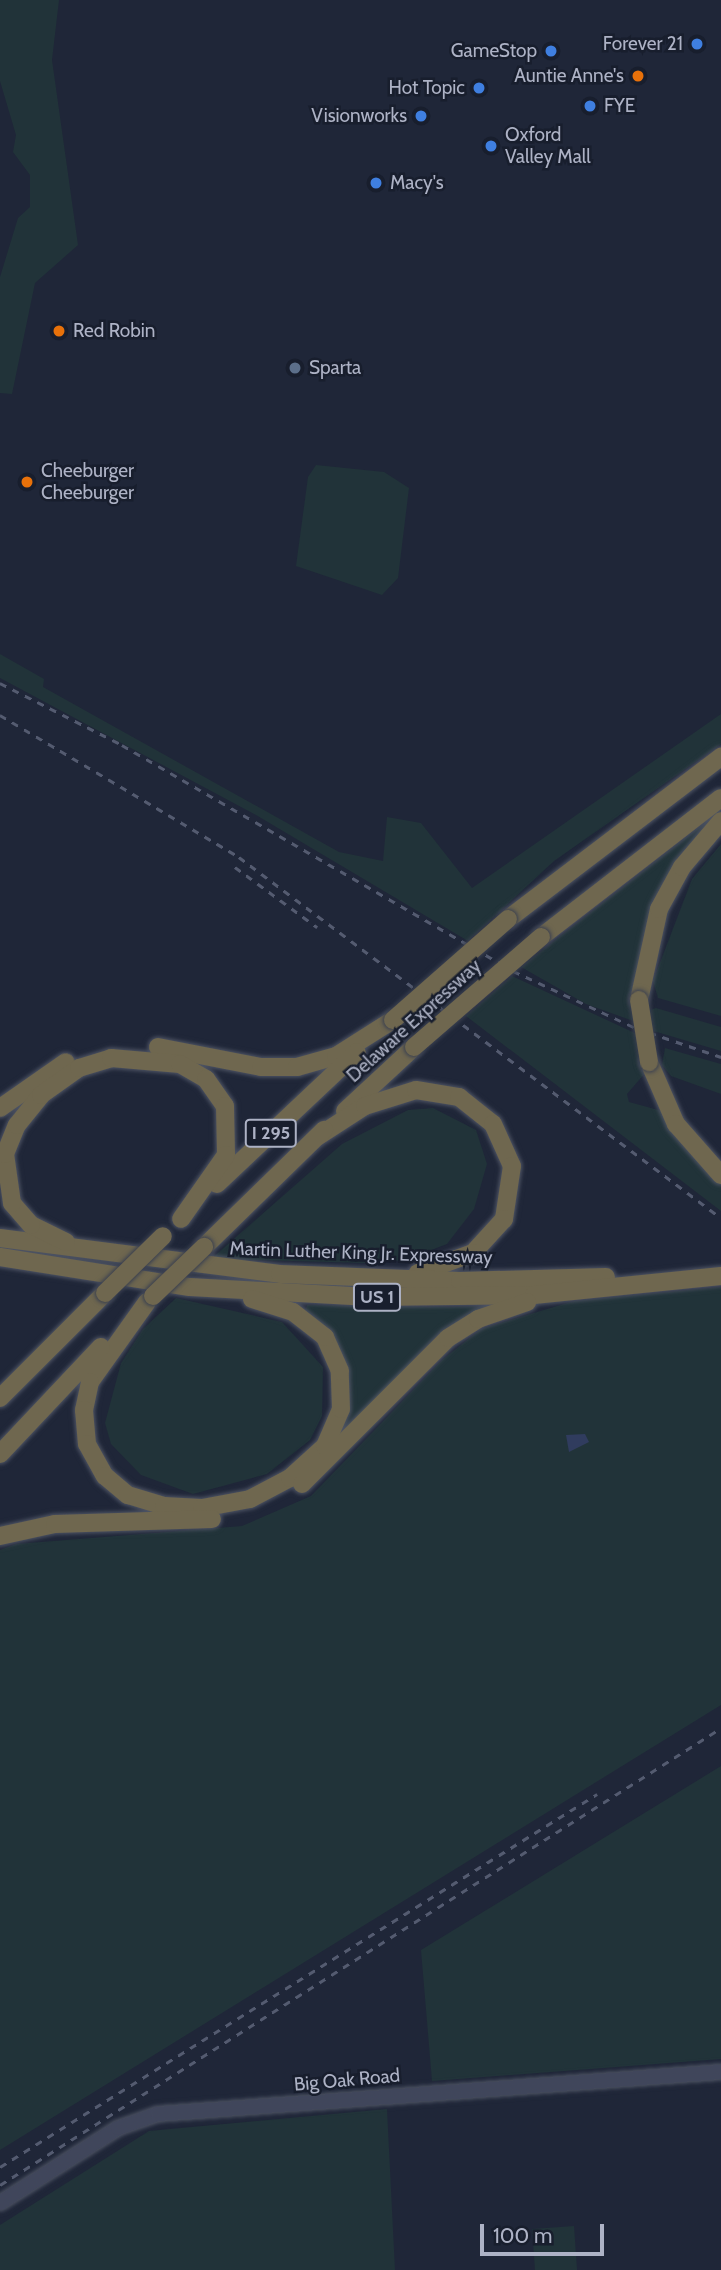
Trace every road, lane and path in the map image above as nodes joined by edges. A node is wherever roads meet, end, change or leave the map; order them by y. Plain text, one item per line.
1 (721, 757) edge
2 (721, 798) edge
3 (721, 821) edge
4 (386, 1025) junction
5 (0, 1108) edge
6 (317, 1137) junction
7 (721, 1175) edge
8 (181, 1219) junction
9 (0, 1238) edge
10 (102, 1254) junction
11 (5, 1258) edge
12 (721, 1265) edge
13 (721, 1276) edge
14 (370, 1278) junction
15 (190, 1287) junction
16 (565, 1292) junction
17 (150, 1299) junction
18 (22, 1382) junction
19 (0, 1398) edge
20 (0, 1406) edge
21 (0, 1454) edge
22 (0, 1536) edge
23 (721, 2072) edge
24 (0, 2203) edge

1 - 4 highway, Delaware Expressway / I 295, bridge
2 - 6 highway, Delaware Expressway / I 295, bridge
3 - 7 highway, bridge
4 - 5 highway
4 - 8 highway, Delaware Expressway / I 295
6 - 14 highway
6 - 17 highway, Delaware Expressway / I 295, bridge
8 - 10 highway
8 - 18 highway, Delaware Expressway / I 295, bridge
9 - 10 highway, Martin Luther King Jr. Expressway / US 1
10 - 14 highway, Martin Luther King Jr. Expressway / US 1
11 - 15 highway, Martin Luther King Jr. Expressway / US 1
12 - 14 highway, Martin Luther King Jr. Expressway / US 1
13 - 16 highway, Martin Luther King Jr. Expressway / US 1
15 - 16 highway, Martin Luther King Jr. Expressway / US 1
15 - 17 highway
16 - 22 highway
17 - 21 highway, I 295
18 - 19 highway
18 - 20 highway, I 295
23 - 24 street, Big Oak Road

